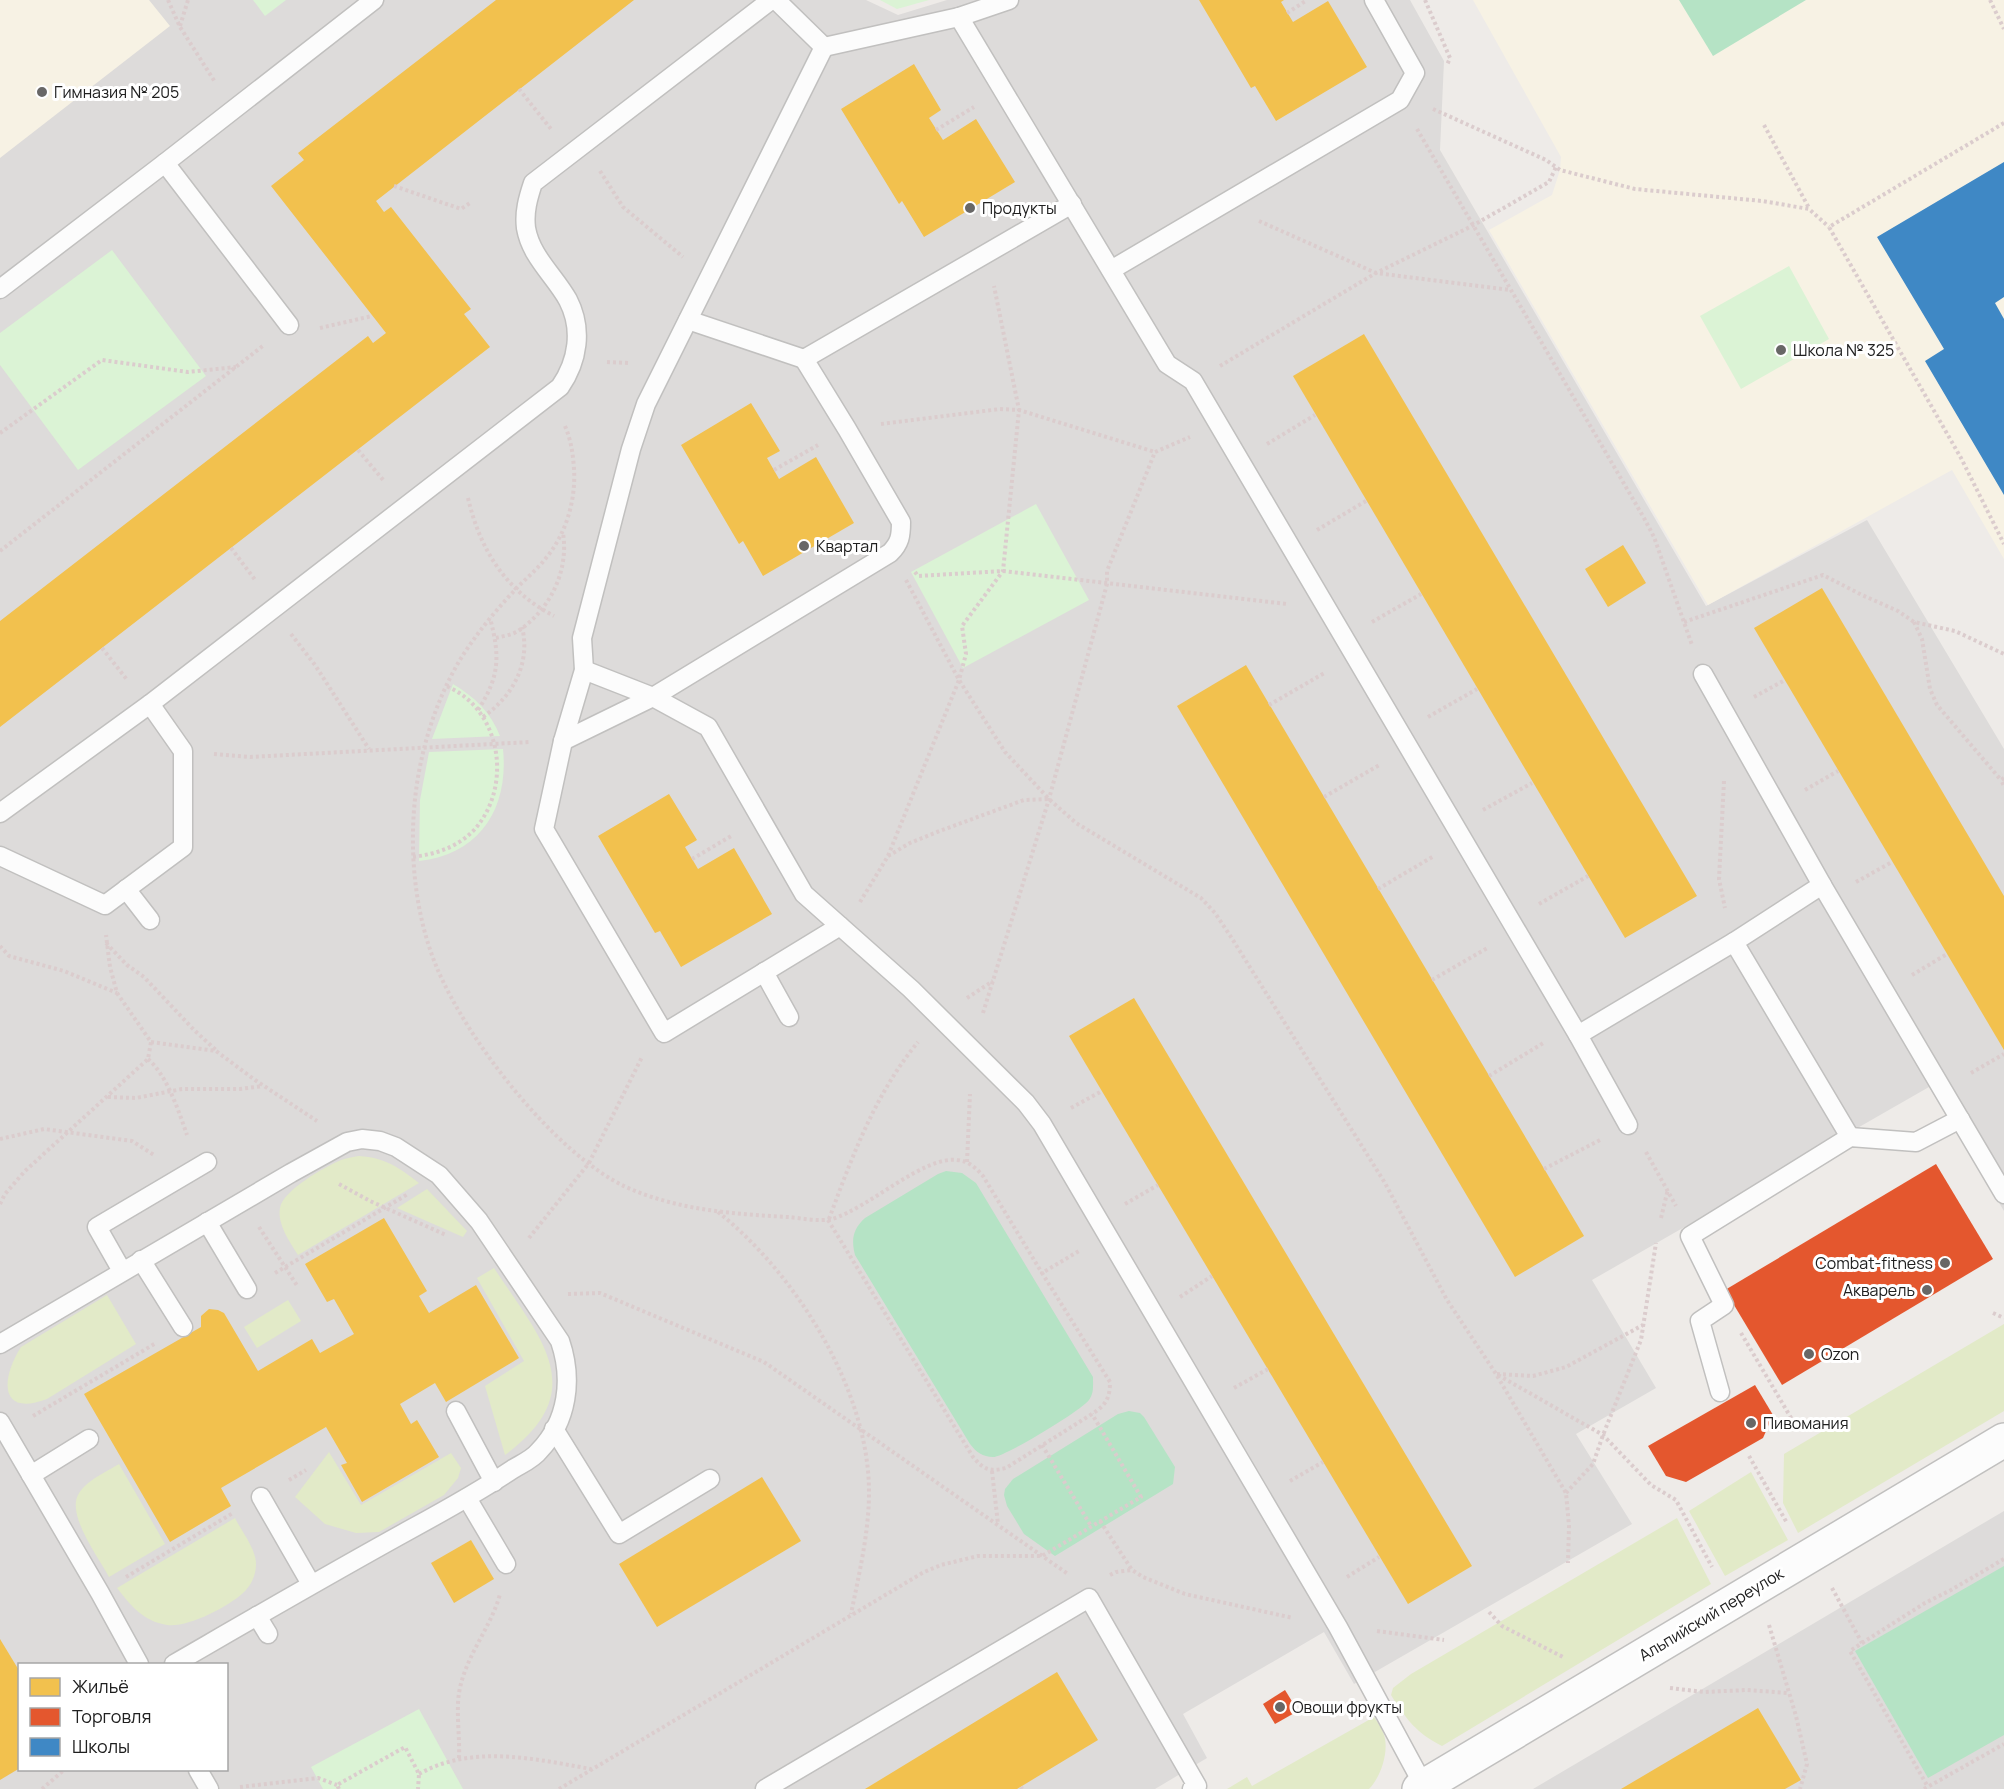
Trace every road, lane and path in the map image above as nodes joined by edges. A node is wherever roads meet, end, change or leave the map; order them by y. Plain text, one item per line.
1 (168, 0) edge
2 (188, 0) edge
3 (374, 0) edge
4 (771, 0) edge
5 (776, 0) edge
6 (1009, 0) edge
7 (1307, 0) edge
8 (1374, 0) edge
9 (1990, 0) edge
10 (1287, 13) dead end
11 (959, 17) junction
12 (180, 27) junction
13 (2004, 29) edge
14 (824, 47) junction
15 (519, 88) dead end
16 (1003, 90) junction
17 (1400, 100) junction
18 (234, 110) junction
19 (2004, 123) edge
20 (1764, 125) dead end
21 (936, 130) dead end
22 (557, 136) dead end
23 (579, 147) junction
24 (165, 164) junction
25 (1556, 167) junction
26 (394, 186) dead end
27 (470, 203) dead end
28 (1072, 204) junction
29 (1223, 206) junction
30 (1809, 209) junction
31 (1472, 226) junction
32 (1829, 227) junction
33 (987, 253) junction
34 (1111, 270) junction
35 (1376, 273) junction
36 (710, 278) junction
37 (0, 289) edge
38 (1510, 290) junction
39 (372, 316) dead end
40 (688, 320) junction
41 (289, 325) joint
42 (320, 328) dead end
43 (804, 359) junction
44 (574, 361) junction
45 (666, 365) junction
46 (237, 367) junction
47 (1193, 381) junction
48 (549, 396) junction
49 (1019, 410) junction
50 (1315, 415) dead end
51 (1218, 425) junction
52 (847, 429) junction
53 (0, 433) edge
54 (358, 450) dead end
55 (1155, 452) junction
56 (1240, 461) junction
57 (456, 468) junction
58 (774, 470) dead end
59 (390, 488) dead end
60 (1366, 501) dead end
61 (562, 531) junction
62 (2004, 542) edge
63 (1290, 546) junction
64 (231, 548) dead end
65 (0, 552) edge
66 (890, 553) junction
67 (1003, 571) junction
68 (903, 574) junction
69 (1107, 584) junction
70 (516, 589) junction
71 (1421, 594) dead end
72 (542, 609) junction
73 (1327, 609) junction
74 (271, 610) junction
75 (490, 617) junction
76 (1684, 622) junction
77 (1914, 622) junction
78 (522, 627) junction
79 (584, 631) junction
80 (496, 638) junction
81 (1344, 638) junction
82 (102, 648) dead end
83 (2004, 654) edge
84 (1355, 656) junction
85 (584, 670) junction
86 (1703, 674) joint
87 (959, 680) junction
88 (446, 686) junction
89 (134, 689) dead end
90 (1477, 689) dead end
91 (653, 697) junction
92 (150, 704) junction
93 (1269, 705) dead end
94 (478, 711) junction
95 (483, 717) junction
96 (1405, 740) junction
97 (563, 741) junction
98 (495, 744) junction
99 (425, 747) junction
100 (370, 750) junction
101 (183, 751) junction
102 (1724, 772) dead end
103 (2002, 779) edge
104 (1532, 783) dead end
105 (2004, 786) edge
106 (1324, 797) dead end
107 (1049, 799) junction
108 (0, 813) edge
109 (761, 819) junction
110 (1459, 832) junction
111 (0, 856) edge
112 (888, 856) junction
113 (413, 857) junction
114 (692, 859) dead end
115 (1892, 862) dead end
116 (1588, 876) dead end
117 (126, 889) junction
118 (1378, 889) dead end
119 (1826, 891) junction
120 (105, 905) junction
121 (1726, 910) dead end
122 (150, 921) dead end
123 (1514, 925) junction
124 (840, 926) junction
125 (1734, 942) junction
126 (106, 943) junction
127 (0, 946) edge
128 (1947, 954) dead end
129 (764, 972) junction
130 (1432, 980) dead end
131 (993, 981) junction
132 (1884, 990) junction
133 (117, 993) junction
134 (789, 1017) dead end
135 (939, 1017) junction
136 (1576, 1030) junction
137 (664, 1032) junction
138 (151, 1042) junction
139 (972, 1049) junction
140 (216, 1051) junction
141 (148, 1059) junction
142 (1489, 1076) dead end
143 (264, 1086) junction
144 (169, 1092) junction
145 (108, 1097) junction
146 (1960, 1119) junction
147 (1628, 1125) junction
148 (68, 1134) junction
149 (1850, 1137) junction
150 (0, 1139) edge
151 (347, 1142) junction
152 (967, 1162) junction
153 (589, 1163) junction
154 (196, 1168) junction
155 (1544, 1169) dead end
156 (1668, 1189) junction
157 (2004, 1194) edge
158 (243, 1201) junction
159 (0, 1204) edge
160 (717, 1212) junction
161 (828, 1220) junction
162 (1660, 1220) dead end
163 (207, 1222) junction
164 (1106, 1234) junction
165 (1690, 1236) junction
166 (1657, 1240) dead end
167 (141, 1260) junction
168 (510, 1265) junction
169 (122, 1271) junction
170 (1042, 1273) junction
171 (298, 1287) dead end
172 (248, 1289) dead end
173 (530, 1296) junction
174 (1724, 1305) junction
175 (1993, 1313) dead end
176 (2004, 1318) edge
177 (1643, 1325) junction
178 (183, 1327) dead end
179 (0, 1344) edge
180 (1496, 1374) junction
181 (1720, 1392) dead end
182 (456, 1411) dead end
183 (1092, 1414) junction
184 (0, 1422) edge
185 (859, 1427) junction
186 (1797, 1428) dead end
187 (554, 1429) junction
188 (1603, 1435) junction
189 (89, 1439) dead end
190 (2004, 1440) edge
191 (1042, 1445) junction
192 (1749, 1456) dead end
193 (306, 1470) dead end
194 (992, 1471) junction
195 (31, 1474) junction
196 (710, 1479) dead end
197 (494, 1482) junction
198 (1566, 1493) junction
199 (261, 1497) junction
200 (467, 1498) junction
201 (1676, 1500) dead end
202 (1100, 1521) junction
203 (998, 1524) junction
204 (1091, 1526) junction
205 (1792, 1531) dead end
206 (1042, 1556) junction
207 (2004, 1559) edge
208 (1568, 1563) dead end
209 (506, 1564) joint
210 (1829, 1583) dead end
211 (311, 1584) junction
212 (100, 1593) junction
213 (1089, 1598) junction
214 (851, 1615) junction
215 (257, 1616) junction
216 (1765, 1618) dead end
217 (1338, 1627) junction
218 (1367, 1630) dead end
219 (268, 1634) dead end
220 (1444, 1640) dead end
221 (1862, 1643) junction
222 (138, 1663) edge
223 (177, 1663) edge
224 (1662, 1686) dead end
225 (1788, 1693) junction
226 (2004, 1744) edge
227 (459, 1758) junction
228 (591, 1769) junction
229 (63, 1771) edge
230 (199, 1771) edge
231 (419, 1774) junction
232 (338, 1787) edge
233 (1422, 1787) edge
234 (236, 1788) edge
235 (1926, 1788) edge
236 (42, 1789) edge
237 (209, 1789) edge
238 (418, 1789) edge
239 (560, 1789) edge
240 (765, 1789) edge
241 (1192, 1789) edge
242 (1800, 1789) edge

1 - 12 path
2 - 12 path
3 - 18 lane
4 - 23 lane
5 - 14 lane
6 - 11 lane
7 - 10 path
8 - 17 lane
9 - 13 path
11 - 14 lane
11 - 16 lane
12 - 18 path
14 - 36 lane
15 - 22 path
16 - 21 path
16 - 28 lane
17 - 25 path
17 - 29 lane
17 - 31 path
18 - 24 lane
19 - 32 path
20 - 30 path
23 - 36 path
23 - 44 lane
24 - 37 lane
24 - 41 lane
25 - 30 path
25 - 31 path
26 - 27 path
28 - 33 lane
28 - 34 lane
29 - 34 lane
29 - 35 path
30 - 32 path
31 - 35 path
31 - 38 path
32 - 62 path
33 - 43 lane
33 - 49 path
34 - 47 lane
35 - 38 path
35 - 47 path
36 - 40 lane
38 - 76 path
39 - 42 path
40 - 43 lane
40 - 45 lane
41 - 46 path
43 - 52 lane
44 - 45 path
44 - 48 lane
45 - 79 lane
46 - 53 path
46 - 65 path
47 - 51 lane
48 - 57 lane
48 - 61 path
49 - 52 path
49 - 55 path
49 - 67 path
50 - 56 path
51 - 55 path
51 - 56 lane
52 - 58 path
52 - 66 lane
54 - 59 path
55 - 69 path
56 - 63 lane
57 - 70 path
57 - 74 lane
60 - 63 path
61 - 70 path
61 - 72 path
63 - 73 lane
64 - 74 path
66 - 68 path
66 - 91 lane
67 - 68 path
67 - 69 path
67 - 87 path
68 - 87 path
69 - 73 path
69 - 107 path
70 - 72 path
70 - 75 path
71 - 81 path
72 - 78 path
72 - 79 path
73 - 81 lane
74 - 92 lane
74 - 100 path
75 - 80 path
75 - 88 path
76 - 77 path
76 - 86 path
77 - 83 path
77 - 103 path
78 - 80 path
78 - 95 path
79 - 85 lane
80 - 94 path
81 - 84 lane
82 - 89 path
84 - 93 path
84 - 96 lane
85 - 91 lane
85 - 97 lane
86 - 119 lane
87 - 107 path
87 - 112 path
88 - 94 path
88 - 99 path
90 - 96 path
91 - 97 lane
91 - 109 lane
92 - 101 lane
92 - 108 lane
94 - 95 path
95 - 98 path
96 - 106 path
96 - 110 lane
97 - 98 path
97 - 137 lane
98 - 99 path
98 - 113 path
99 - 100 path
99 - 113 path
100 - 101 path
101 - 117 lane
102 - 121 path
103 - 105 path
104 - 110 path
107 - 112 path
107 - 131 path
107 - 180 path
109 - 114 path
109 - 124 lane
110 - 118 path
110 - 123 lane
111 - 120 lane
112 - 124 path
113 - 153 path
115 - 119 path
116 - 123 path
117 - 120 lane
117 - 122 lane
119 - 125 lane
119 - 132 lane
120 - 126 path
123 - 130 path
123 - 136 lane
124 - 129 lane
124 - 135 lane
125 - 136 lane
125 - 149 lane
126 - 133 path
126 - 140 path
127 - 133 path
128 - 132 path
129 - 134 lane
129 - 137 lane
131 - 135 path
131 - 139 path
132 - 146 lane
133 - 138 path
135 - 139 lane
135 - 161 path
136 - 142 path
136 - 147 lane
137 - 153 path
138 - 140 path
138 - 141 path
139 - 152 path
139 - 164 lane
140 - 143 path
141 - 144 path
141 - 145 path
143 - 144 path
143 - 151 path
144 - 145 path
144 - 154 path
145 - 148 path
146 - 149 lane
146 - 157 lane
147 - 155 path
147 - 156 path
148 - 150 path
148 - 154 path
148 - 159 path
149 - 165 lane
151 - 158 lane
151 - 168 lane
152 - 161 path
152 - 170 path
153 - 160 path
153 - 168 path
154 - 169 lane
156 - 162 path
156 - 165 path
158 - 163 lane
158 - 171 path
160 - 161 path
160 - 185 path
161 - 194 path
163 - 167 lane
163 - 172 lane
164 - 170 path
164 - 217 lane
165 - 174 lane
166 - 177 path
167 - 169 lane
167 - 178 lane
168 - 173 lane
169 - 179 lane
170 - 183 path
173 - 185 path
173 - 187 lane
174 - 181 lane
174 - 186 path
175 - 176 path
177 - 180 path
177 - 188 path
180 - 188 path
180 - 198 path
182 - 197 lane
183 - 191 path
183 - 202 path
184 - 195 lane
185 - 203 path
185 - 214 path
187 - 196 lane
187 - 197 lane
188 - 198 path
188 - 201 path
189 - 195 lane
190 - 233 street, Альпийский переулок
191 - 194 path
191 - 204 path
192 - 205 path
193 - 199 path
194 - 203 path
195 - 212 lane
197 - 200 lane
198 - 208 path
199 - 211 lane
199 - 212 path
200 - 209 lane
200 - 211 lane
202 - 204 path
202 - 217 path
203 - 206 path
204 - 206 path
206 - 213 path
206 - 214 path
207 - 221 path
209 - 227 path
210 - 221 path
211 - 215 lane
212 - 222 lane
213 - 240 lane
213 - 241 lane
214 - 228 path
215 - 219 lane
215 - 223 lane
216 - 225 path
217 - 233 lane
218 - 220 path
221 - 235 path
224 - 225 path
225 - 242 path
226 - 235 path
227 - 228 path
227 - 231 path
228 - 239 path
229 - 236 path
230 - 237 lane
231 - 232 path
231 - 238 path
232 - 234 path

